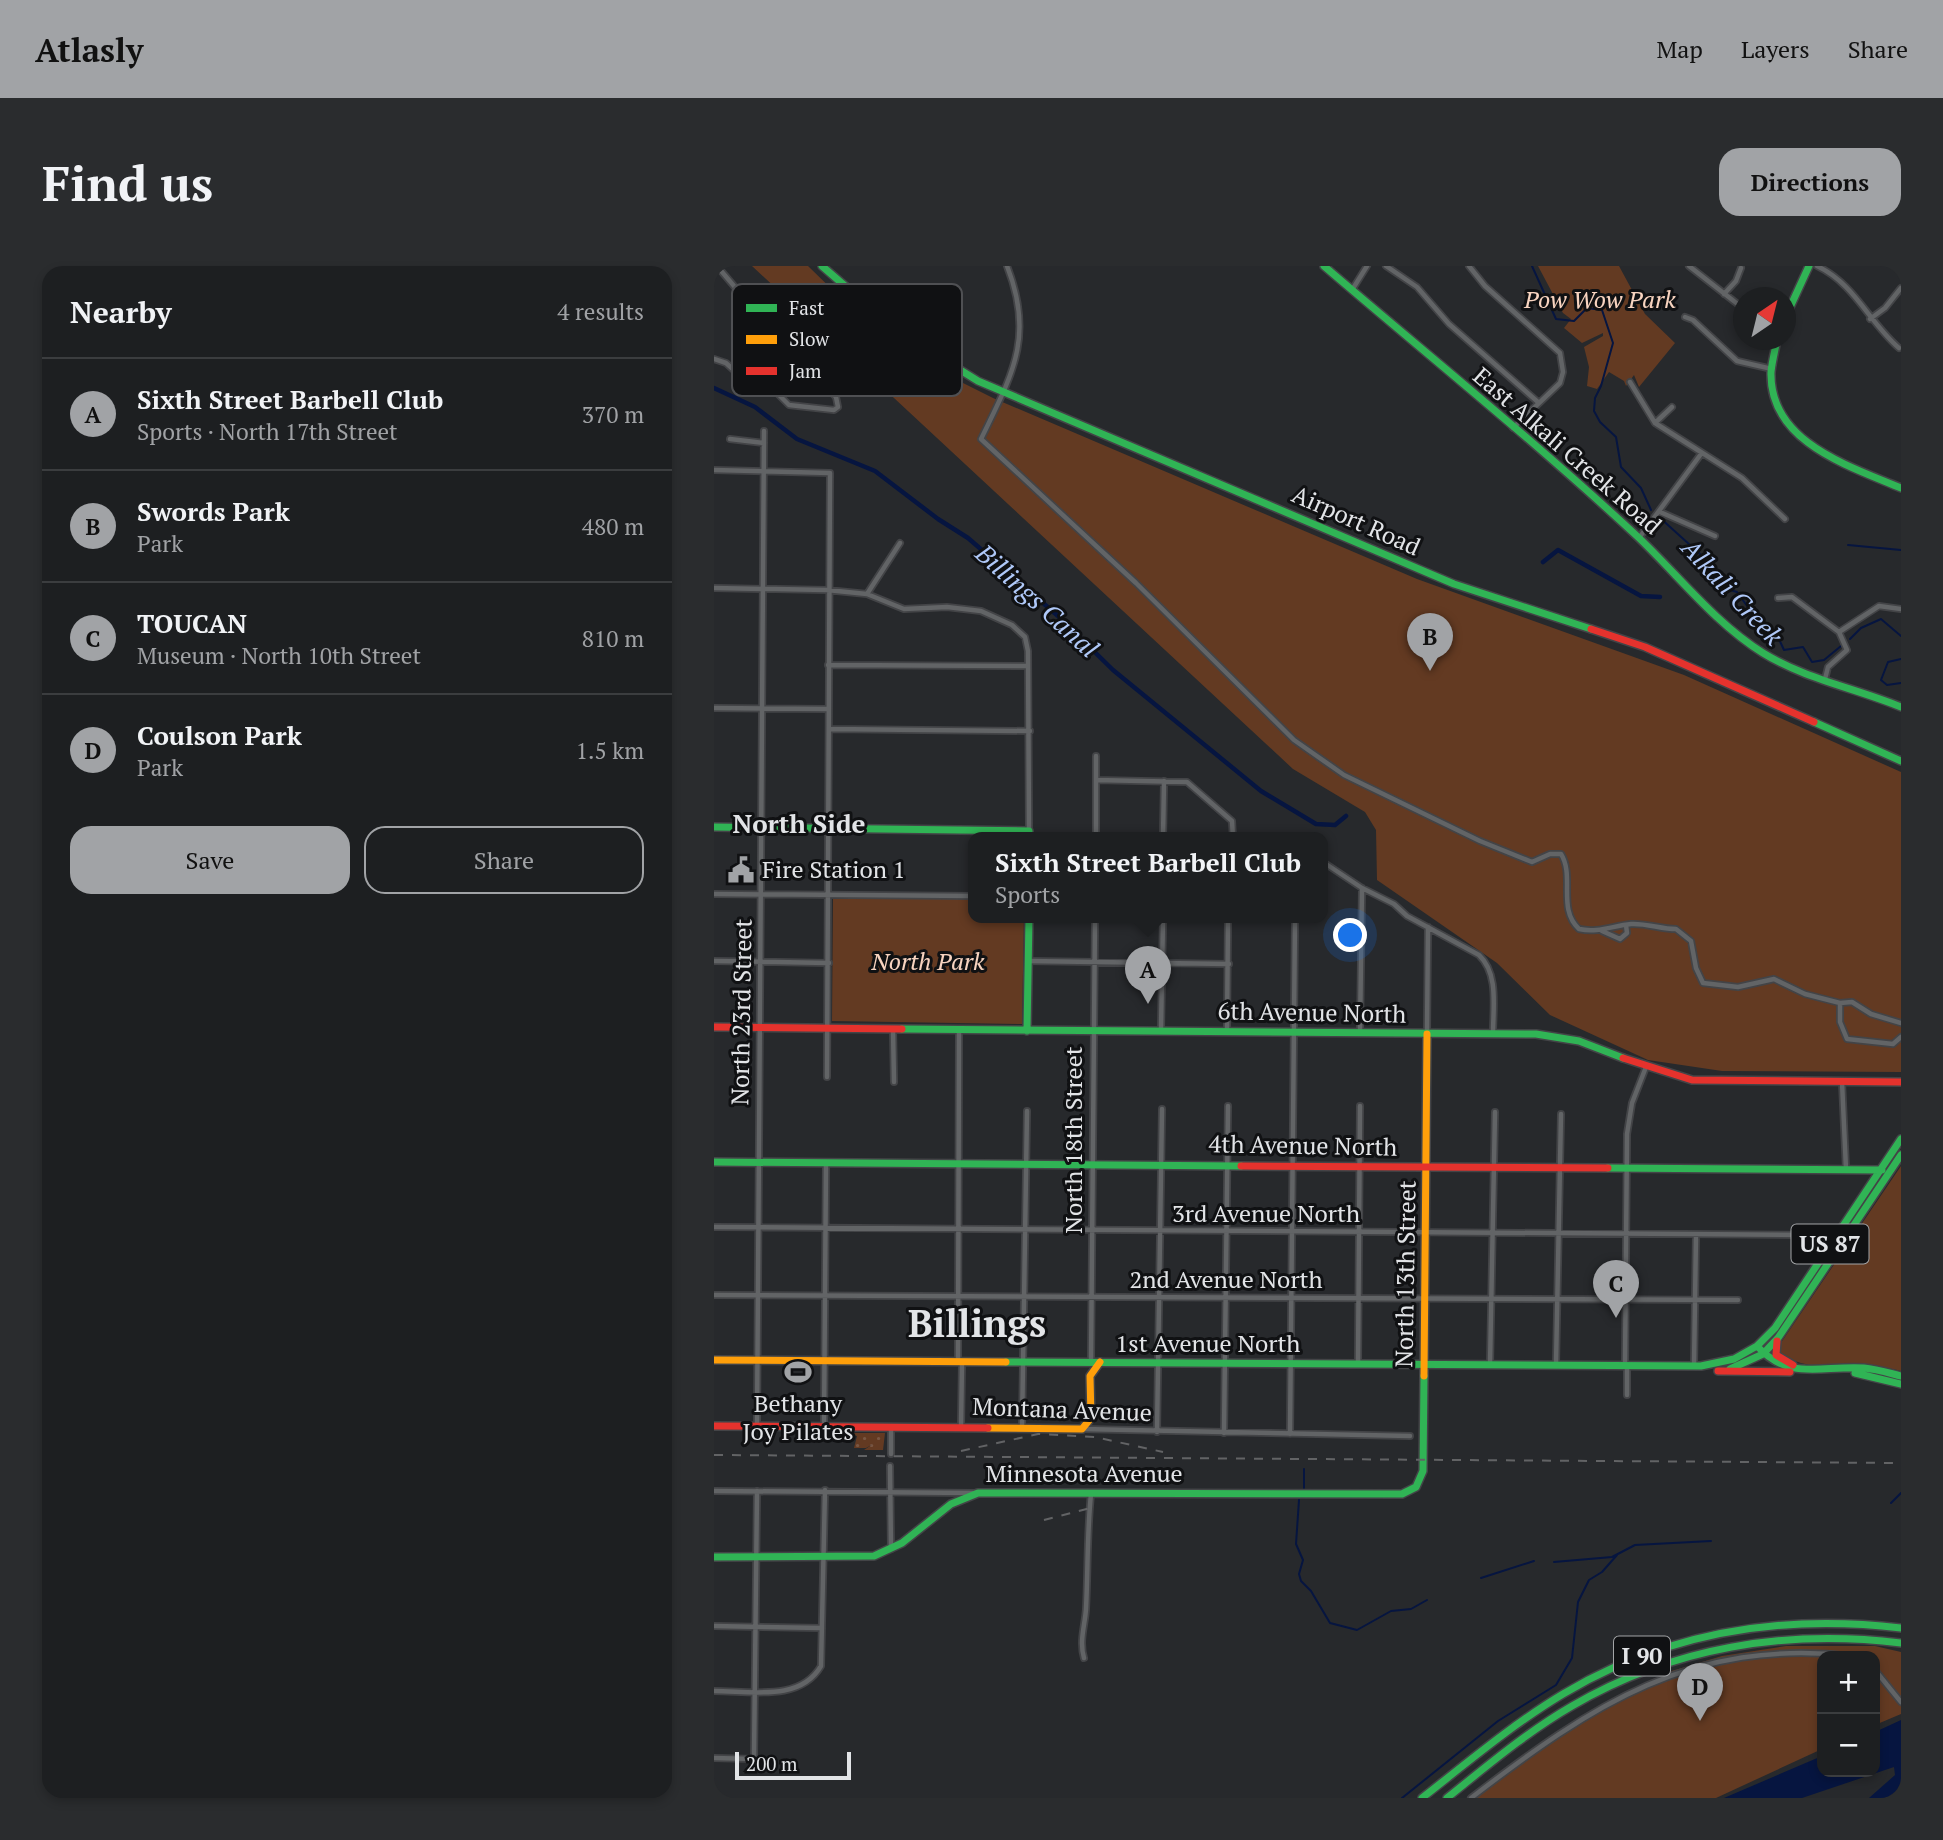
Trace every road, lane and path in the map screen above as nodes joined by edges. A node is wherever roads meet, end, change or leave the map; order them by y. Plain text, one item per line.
1 (717, 266) edge
2 (822, 266) edge
3 (1007, 266) edge
4 (1324, 266) edge
5 (1367, 266) edge
6 (1386, 266) edge
7 (1469, 266) edge
8 (1689, 266) edge
9 (1810, 266) edge
10 (1818, 266) edge
11 (1741, 268) dead end
12 (732, 284) edge
13 (841, 284) edge
14 (1901, 288) edge
15 (1352, 290) junction
16 (1724, 294) junction
17 (1796, 295) edge
18 (1733, 301) edge
19 (1685, 317) dead end
20 (1870, 319) junction
21 (1899, 348) dead end
22 (1775, 350) edge
23 (714, 359) edge
24 (732, 368) edge
25 (1772, 369) junction
26 (962, 371) edge
27 (1630, 382) dead end
28 (1004, 391) junction
29 (780, 396) edge
30 (835, 396) edge
31 (1539, 404) junction
32 (1672, 407) dead end
33 (1656, 424) junction
34 (1513, 428) junction
35 (764, 431) dead end
36 (730, 439) dead end
37 (764, 443) junction
38 (1701, 454) junction
39 (714, 470) edge
40 (763, 470) junction
41 (1901, 488) edge
42 (1660, 512) junction
43 (1785, 519) dead end
44 (1715, 536) dead end
45 (1639, 538) junction
46 (900, 542) dead end
47 (714, 588) edge
48 (762, 590) junction
49 (827, 590) junction
50 (867, 594) junction
51 (1779, 598) dead end
52 (1901, 609) edge
53 (1839, 632) junction
54 (828, 665) junction
55 (1027, 666) junction
56 (1825, 679) junction
57 (1901, 707) edge
58 (714, 708) edge
59 (763, 708) junction
60 (828, 709) junction
61 (829, 729) junction
62 (1030, 731) junction
63 (1096, 756) dead end
64 (1901, 761) edge
65 (1096, 780) junction
66 (1164, 781) junction
67 (714, 827) edge
68 (761, 828) junction
69 (828, 828) junction
70 (1029, 832) edge
71 (1096, 832) edge
72 (1163, 832) edge
73 (1233, 832) edge
74 (968, 833) edge
75 (1328, 865) edge
76 (1362, 888) junction
77 (714, 894) edge
78 (761, 895) junction
79 (828, 895) junction
80 (968, 896) edge
81 (1029, 923) edge
82 (1095, 923) edge
83 (1163, 923) edge
84 (1228, 923) edge
85 (1295, 923) edge
86 (1626, 925) junction
87 (1428, 927) junction
88 (1601, 931) junction
89 (714, 961) edge
90 (760, 961) junction
91 (1028, 961) junction
92 (1093, 962) junction
93 (829, 963) junction
94 (1229, 964) junction
95 (1162, 965) junction
96 (1840, 1003) junction
97 (1901, 1023) edge
98 (714, 1027) edge
99 (760, 1028) junction
100 (828, 1028) junction
101 (893, 1029) junction
102 (959, 1031) junction
103 (1027, 1031) junction
104 (1094, 1031) junction
105 (1161, 1031) junction
106 (1227, 1032) junction
107 (1293, 1032) junction
108 (1360, 1032) junction
109 (1427, 1034) junction
110 (1493, 1034) junction
111 (1901, 1037) edge
112 (1646, 1067) junction
113 (827, 1077) dead end
114 (894, 1082) dead end
115 (1842, 1082) junction
116 (1900, 1082) edge
117 (1228, 1106) dead end
118 (1360, 1106) dead end
119 (1162, 1109) dead end
120 (1027, 1111) dead end
121 (1495, 1112) dead end
122 (1561, 1114) dead end
123 (1901, 1139) edge
124 (1901, 1156) edge
125 (714, 1161) edge
126 (758, 1162) junction
127 (826, 1163) junction
128 (960, 1163) junction
129 (1026, 1163) junction
130 (1093, 1163) junction
131 (1160, 1164) junction
132 (1226, 1164) junction
133 (1293, 1165) junction
134 (1359, 1165) junction
135 (1426, 1166) junction
136 (1559, 1166) junction
137 (1495, 1167) junction
138 (1626, 1168) junction
139 (1846, 1169) junction
140 (1880, 1170) junction
141 (1891, 1170) junction
142 (1901, 1170) edge
143 (714, 1227) edge
144 (826, 1227) junction
145 (758, 1228) junction
146 (959, 1229) junction
147 (1026, 1229) junction
148 (1092, 1231) junction
149 (1159, 1232) junction
150 (1226, 1232) junction
151 (1293, 1232) junction
152 (1360, 1232) junction
153 (1839, 1232) junction
154 (1427, 1233) junction
155 (1626, 1233) junction
156 (1559, 1234) junction
157 (1492, 1235) junction
158 (1696, 1235) junction
159 (1818, 1235) junction
160 (1826, 1250) junction
161 (714, 1294) edge
162 (757, 1295) junction
163 (825, 1295) junction
164 (959, 1296) junction
165 (1026, 1296) junction
166 (1092, 1297) junction
167 (1158, 1298) junction
168 (1293, 1298) junction
169 (1359, 1298) junction
170 (1425, 1298) junction
171 (1226, 1299) junction
172 (1490, 1299) junction
173 (1558, 1300) junction
174 (1626, 1300) junction
175 (1696, 1300) junction
176 (1738, 1300) dead end
177 (1778, 1338) junction
178 (1757, 1346) junction
179 (1763, 1354) junction
180 (714, 1360) edge
181 (756, 1360) junction
182 (824, 1360) junction
183 (1024, 1362) junction
184 (1077, 1362) junction
185 (1095, 1362) junction
186 (960, 1363) junction
187 (1158, 1363) junction
188 (1225, 1363) junction
189 (1292, 1364) junction
190 (1358, 1364) junction
191 (1424, 1365) junction
192 (1490, 1365) junction
193 (1556, 1366) junction
194 (1626, 1366) junction
195 (1698, 1366) junction
196 (1805, 1370) junction
197 (1836, 1370) junction
198 (1718, 1371) junction
199 (1794, 1372) junction
200 (1090, 1376) junction
201 (1901, 1376) edge
202 (1901, 1384) edge
203 (1627, 1395) dead end
204 (1091, 1418) junction
205 (714, 1426) edge
206 (757, 1426) junction
207 (824, 1426) junction
208 (891, 1426) junction
209 (961, 1427) junction
210 (1022, 1428) junction
211 (1082, 1429) junction
212 (1099, 1429) junction
213 (1157, 1432) junction
214 (1224, 1433) junction
215 (1290, 1434) junction
216 (1410, 1436) dead end
217 (891, 1454) dead end
218 (1423, 1454) joint
219 (890, 1466) dead end
220 (825, 1490) junction
221 (714, 1491) edge
222 (757, 1491) junction
223 (890, 1491) junction
224 (978, 1493) junction
225 (1091, 1493) junction
226 (891, 1549) junction
227 (755, 1557) junction
228 (821, 1557) junction
229 (714, 1558) edge
230 (714, 1626) edge
231 (755, 1626) junction
232 (822, 1628) junction
233 (1901, 1628) edge
234 (1901, 1643) edge
235 (1817, 1654) edge
236 (1084, 1658) dead end
237 (1880, 1676) edge
238 (714, 1691) edge
239 (755, 1691) junction
240 (1901, 1702) edge
241 (714, 1758) edge
242 (1422, 1798) edge
243 (1447, 1798) edge
244 (1471, 1798) edge

1 - 12 street
2 - 13 main road, Airport Road
3 - 28 street
4 - 15 main road, East Alkali Creek Road
5 - 15 street
6 - 31 street
7 - 31 street
8 - 16 street
9 - 17 main road
10 - 20 street
11 - 16 street
14 - 20 street
15 - 34 main road, East Alkali Creek Road
16 - 18 street
19 - 25 street
20 - 21 street
22 - 25 main road
23 - 24 street
25 - 41 main road
26 - 28 main road, Airport Road
27 - 33 street
28 - 64 main road, Airport Road
28 - 88 street
29 - 30 street
31 - 34 street
32 - 33 street
33 - 38 street
34 - 45 main road, East Alkali Creek Road
35 - 37 street, North 23rd Street
36 - 37 street
37 - 40 street, North 23rd Street
38 - 42 street
38 - 43 street
39 - 40 street
40 - 48 street, North 23rd Street
40 - 49 street
42 - 44 street
42 - 45 street
45 - 56 main road, East Alkali Creek Road
46 - 50 street
47 - 48 street
48 - 49 street
48 - 59 street, North 23rd Street
49 - 50 street
49 - 54 street
50 - 55 street
51 - 53 street
52 - 53 street
53 - 56 street
54 - 55 street
54 - 60 street
55 - 62 street
56 - 57 main road, East Alkali Creek Road
58 - 59 street
59 - 60 street
59 - 68 street, North 23rd Street
60 - 61 street
61 - 62 street
61 - 69 street
62 - 70 street
63 - 65 street
65 - 66 street
65 - 71 street
66 - 72 street
66 - 73 street
67 - 68 main road
68 - 69 main road
68 - 78 street, North 23rd Street
69 - 74 main road
69 - 79 street
75 - 76 street
76 - 87 street
76 - 108 street
77 - 78 street
78 - 79 street
78 - 90 street, North 23rd Street
79 - 80 street
79 - 93 street
81 - 91 main road
82 - 92 street, North 18th Street
83 - 95 street
84 - 94 street
85 - 107 street
86 - 88 street
86 - 88 street
86 - 96 street
87 - 109 street, North 13th Street
87 - 110 street
89 - 90 street
90 - 93 street
90 - 99 street, North 23rd Street
91 - 92 street
91 - 103 main road
92 - 95 street
92 - 104 street, North 18th Street
93 - 100 street
94 - 95 street
94 - 106 street
95 - 105 street
96 - 97 street
96 - 111 street
98 - 99 main road, 6th Avenue North
99 - 100 main road, 6th Avenue North
99 - 126 street, North 23rd Street
100 - 101 main road, 6th Avenue North
100 - 113 street
101 - 102 main road, 6th Avenue North
101 - 114 street
102 - 103 main road, 6th Avenue North
102 - 128 street
103 - 104 main road, 6th Avenue North
104 - 105 main road, 6th Avenue North
104 - 130 street, North 18th Street
105 - 106 main road, 6th Avenue North
106 - 107 main road, 6th Avenue North
107 - 108 main road, 6th Avenue North
107 - 133 street
108 - 109 main road, 6th Avenue North
109 - 110 main road, 6th Avenue North
109 - 135 main road, North 13th Street
110 - 112 main road, 6th Avenue North
112 - 115 main road, 6th Avenue North
112 - 138 street
115 - 116 main road, 6th Avenue North
115 - 139 street
117 - 132 street
118 - 134 street
119 - 131 street
120 - 129 street
121 - 137 street
122 - 136 street
123 - 140 main road, US 87
124 - 141 main road, US 87
125 - 126 main road, 4th Avenue North
126 - 127 main road, 4th Avenue North
126 - 145 street, North 23rd Street
127 - 128 main road, 4th Avenue North
127 - 144 street
128 - 129 main road, 4th Avenue North
128 - 146 street
129 - 130 main road, 4th Avenue North
129 - 147 street
130 - 131 main road, 4th Avenue North
130 - 148 street, North 18th Street
131 - 132 main road, 4th Avenue North
131 - 149 street
132 - 133 main road, 4th Avenue North
132 - 150 street
133 - 134 main road, 4th Avenue North
133 - 151 street
134 - 135 main road, 4th Avenue North
134 - 152 street
135 - 137 main road, 4th Avenue North
135 - 154 main road, North 13th Street
136 - 137 main road, 4th Avenue North
136 - 138 main road, 4th Avenue North
136 - 156 street
137 - 157 street
138 - 139 main road, 4th Avenue North
138 - 155 street
139 - 140 main road, 4th Avenue North
140 - 141 main road, 4th Avenue North
140 - 153 main road, US 87
141 - 142 street
141 - 177 main road, US 87
143 - 145 street, 3rd Avenue North
144 - 145 street, 3rd Avenue North
144 - 146 street, 3rd Avenue North
144 - 163 street
145 - 162 street, North 23rd Street
146 - 147 street, 3rd Avenue North
146 - 164 street
147 - 148 street, 3rd Avenue North
147 - 165 street
148 - 149 street, 3rd Avenue North
148 - 166 street, North 18th Street
149 - 150 street, 3rd Avenue North
149 - 167 street
150 - 151 street, 3rd Avenue North
150 - 171 street
151 - 152 street, 3rd Avenue North
151 - 168 street
152 - 154 street, 3rd Avenue North
152 - 169 street
153 - 159 main road
153 - 160 main road, US 87
154 - 157 street, 3rd Avenue North
154 - 170 main road, North 13th Street
155 - 156 street, 3rd Avenue North
155 - 158 street, 3rd Avenue North
155 - 174 street
156 - 157 street, 3rd Avenue North
156 - 173 street
157 - 172 street
158 - 159 street, 3rd Avenue North
158 - 175 street
159 - 160 main road
160 - 178 main road, US 87
161 - 162 street, 2nd Avenue North
162 - 163 street, 2nd Avenue North
162 - 181 street, North 23rd Street
163 - 164 street, 2nd Avenue North
163 - 182 street
164 - 165 street, 2nd Avenue North
164 - 186 street
165 - 166 street, 2nd Avenue North
165 - 183 street
166 - 167 street, 2nd Avenue North
166 - 185 street, North 18th Street
167 - 171 street, 2nd Avenue North
167 - 187 street
168 - 169 street, 2nd Avenue North
168 - 171 street, 2nd Avenue North
168 - 189 street
169 - 170 street, 2nd Avenue North
169 - 190 street
170 - 172 street, 2nd Avenue North
170 - 191 main road, North 13th Street
171 - 188 street
172 - 173 street, 2nd Avenue North
172 - 192 street
173 - 174 street, 2nd Avenue North
173 - 193 street
174 - 175 street, 2nd Avenue North
174 - 194 street
175 - 176 street, 2nd Avenue North
175 - 195 street
177 - 179 main road
177 - 196 main road
178 - 179 main road
178 - 195 main road, 1st Avenue North
179 - 198 main road
179 - 199 main road
180 - 181 main road, 1st Avenue North
181 - 182 main road, 1st Avenue North
181 - 206 street, North 23rd Street
182 - 186 main road, 1st Avenue North
182 - 207 street
183 - 184 main road, 1st Avenue North
183 - 186 main road, 1st Avenue North
183 - 210 street
184 - 185 main road, 1st Avenue North
184 - 200 main road
185 - 187 main road, 1st Avenue North
185 - 200 main road
186 - 209 street
187 - 188 main road, 1st Avenue North
187 - 213 street
188 - 189 main road, 1st Avenue North
188 - 214 street
189 - 190 main road, 1st Avenue North
189 - 215 street
190 - 191 main road, 1st Avenue North
191 - 192 main road, 1st Avenue North
191 - 218 main road, North 13th Street
192 - 193 main road, 1st Avenue North
193 - 194 main road, 1st Avenue North
194 - 195 main road, 1st Avenue North
194 - 203 street
195 - 198 main road, 1st Avenue North
196 - 197 main road, 1st Avenue North
196 - 199 main road, 1st Avenue North
197 - 201 main road
197 - 202 main road
198 - 199 main road, 1st Avenue North
200 - 204 main road
204 - 211 main road
204 - 212 street
205 - 206 main road, Montana Avenue
206 - 207 main road, Montana Avenue
207 - 208 main road, Montana Avenue
208 - 209 main road, Montana Avenue
208 - 217 street
209 - 210 main road, Montana Avenue
210 - 211 main road, Montana Avenue
211 - 212 street, Montana Avenue
212 - 213 street, Montana Avenue
213 - 214 street, Montana Avenue
214 - 215 street, Montana Avenue
215 - 216 street, Montana Avenue
218 - 225 main road, Minnesota Avenue
219 - 223 street
220 - 222 street, Minnesota Avenue
220 - 223 street, Minnesota Avenue
220 - 228 street
221 - 222 street, Minnesota Avenue
222 - 227 street
223 - 224 street, Minnesota Avenue
223 - 226 street
224 - 225 main road, Minnesota Avenue
224 - 226 main road
225 - 236 street
226 - 228 main road
227 - 228 main road
227 - 229 main road
227 - 231 street
228 - 232 street
230 - 231 street
231 - 232 street
231 - 239 street
232 - 239 street
233 - 242 main road, I 90
234 - 243 main road, I 90
235 - 244 street
237 - 240 street
238 - 239 street
239 - 241 street

